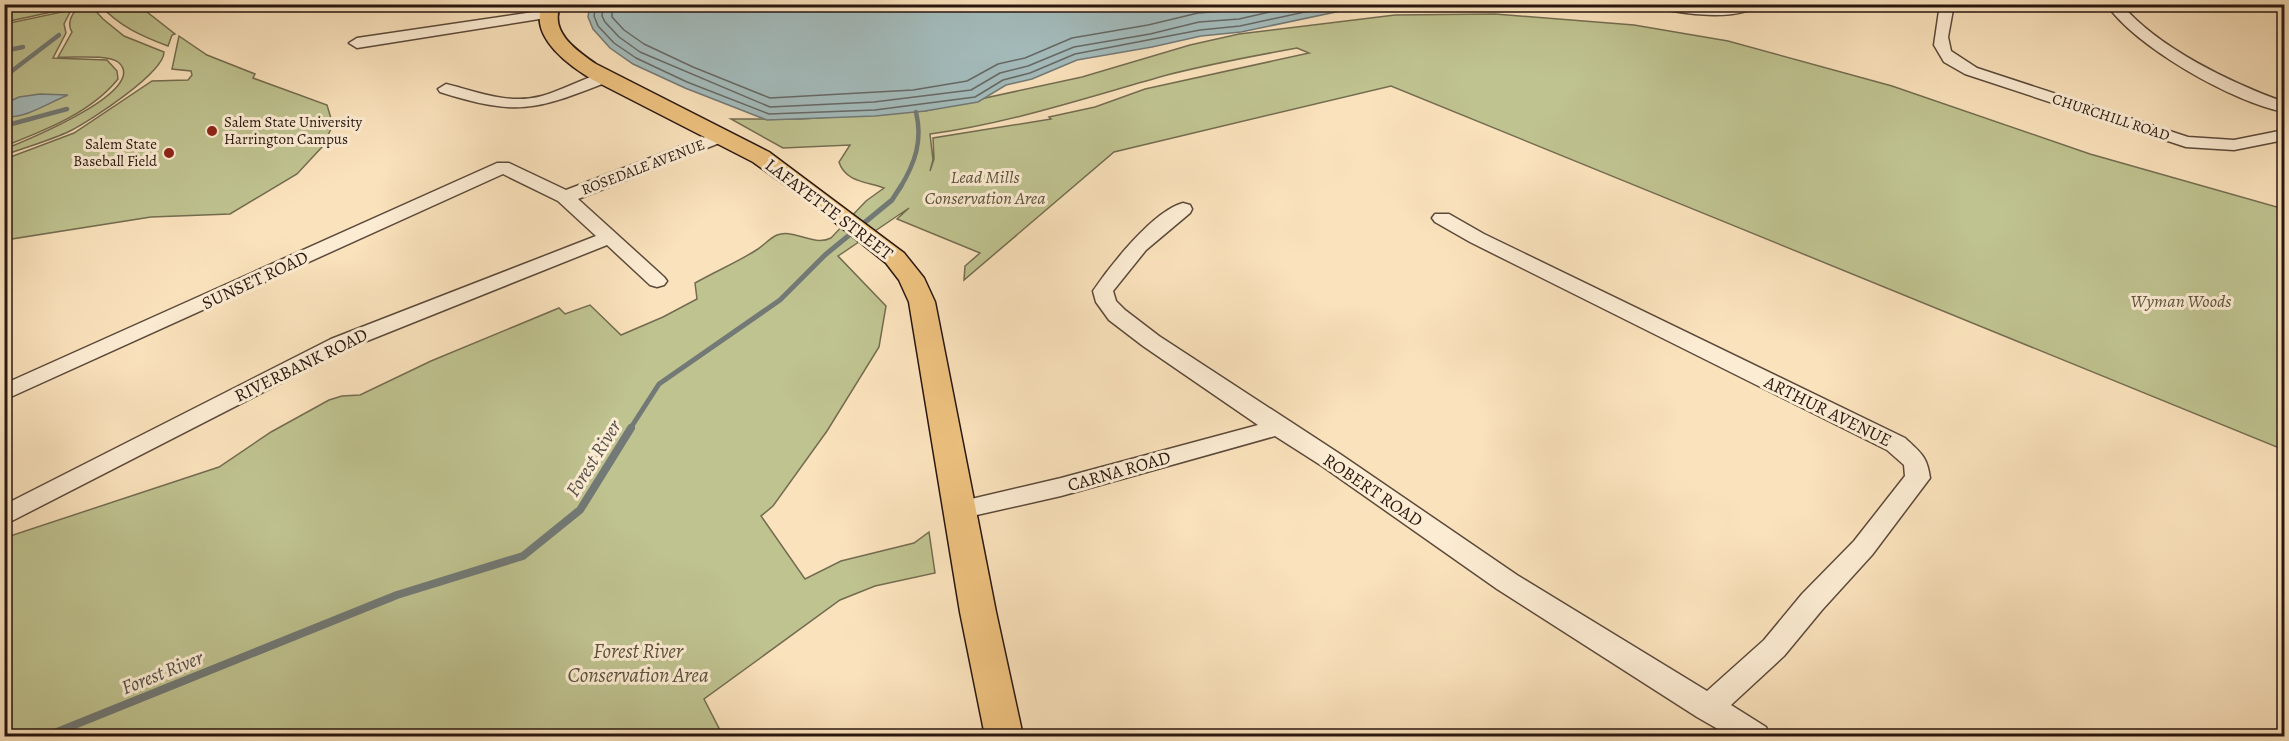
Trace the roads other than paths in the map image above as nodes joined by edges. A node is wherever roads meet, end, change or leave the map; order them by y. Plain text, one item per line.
1 (1659, 4) edge
2 (1752, 4) edge
3 (1947, 4) edge
4 (2114, 4) edge
5 (2264, 4) edge
6 (2284, 8) edge
7 (549, 9) edge
8 (357, 43) dead end
9 (604, 78) junction
10 (446, 89) dead end
11 (2284, 107) edge
12 (2284, 135) edge
13 (722, 136) junction
14 (565, 197) junction
15 (1183, 209) dead end
16 (1442, 218) dead end
17 (608, 238) junction
18 (657, 281) dead end
19 (4, 393) edge
20 (1278, 427) junction
21 (959, 510) junction
22 (4, 516) edge
23 (1708, 708) junction
24 (1004, 736) edge
25 (1755, 736) edge

1 - 2 street
3 - 12 street, CHURCHILL ROAD
4 - 11 street
5 - 6 street
7 - 8 street
7 - 9 main road, LAFAYETTE STREET
9 - 10 street
9 - 13 main road, LAFAYETTE STREET
13 - 14 street, ROSEDALE AVENUE
13 - 21 main road, LAFAYETTE STREET
14 - 17 street
14 - 19 street, SUNSET ROAD
15 - 20 street, ROBERT ROAD
16 - 23 street, ARTHUR AVENUE
17 - 18 street
17 - 22 street, RIVERBANK ROAD
20 - 21 street, CARNA ROAD
20 - 23 street, ROBERT ROAD
21 - 24 main road, LAFAYETTE STREET
23 - 25 street, ROBERT ROAD

